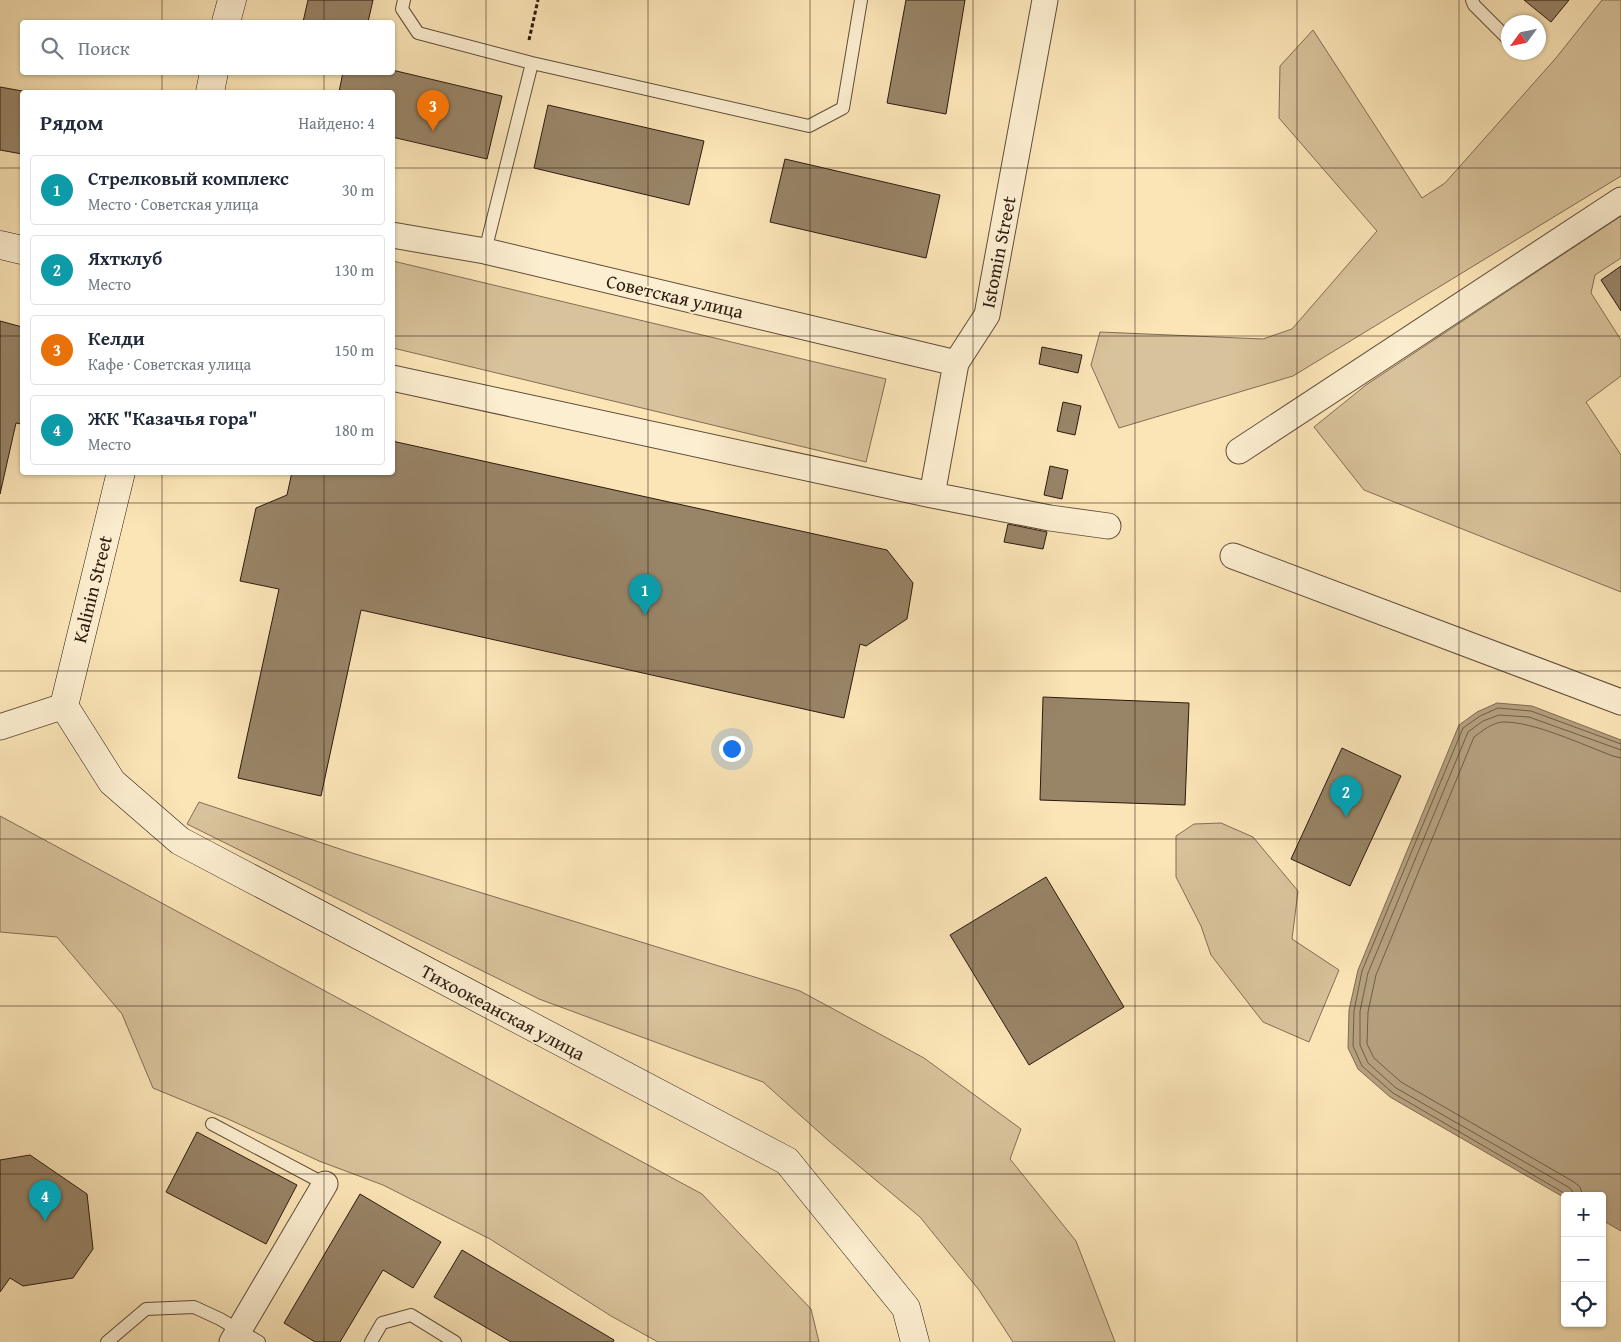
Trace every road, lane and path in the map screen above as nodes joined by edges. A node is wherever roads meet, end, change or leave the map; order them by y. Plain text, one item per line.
1 (232, 0) edge
2 (404, 0) edge
3 (538, 0) edge
4 (861, 0) edge
5 (1045, 0) edge
6 (1472, 0) edge
7 (227, 20) edge
8 (1501, 32) edge
9 (528, 62) junction
10 (213, 75) edge
11 (210, 90) edge
12 (1621, 200) edge
13 (395, 235) edge
14 (0, 245) edge
15 (20, 250) edge
16 (485, 250) junction
17 (956, 363) junction
18 (395, 379) edge
19 (1240, 451) dead end
20 (119, 475) edge
21 (932, 495) junction
22 (1108, 526) dead end
23 (1233, 556) dead end
24 (1621, 702) edge
25 (64, 706) junction
26 (0, 727) edge
27 (212, 1124) dead end
28 (326, 1184) joint
29 (243, 1338) edge
30 (107, 1342) edge
31 (371, 1342) edge
32 (456, 1342) edge
33 (915, 1342) edge

1 - 7 main road
2 - 9 lane
3 - 9 path
4 - 9 lane
5 - 17 street, Istomin Street
6 - 8 lane
9 - 16 lane
10 - 11 main road
12 - 19 street
13 - 16 street, Советская улица
14 - 15 main road
16 - 17 street, Советская улица
17 - 21 street, Istomin Street
18 - 21 street
20 - 25 main road, Kalinin Street
21 - 22 street
23 - 24 street
25 - 26 street
25 - 33 main road, Тихоокеанская улица
27 - 28 lane
28 - 29 street
29 - 30 lane
31 - 32 lane

